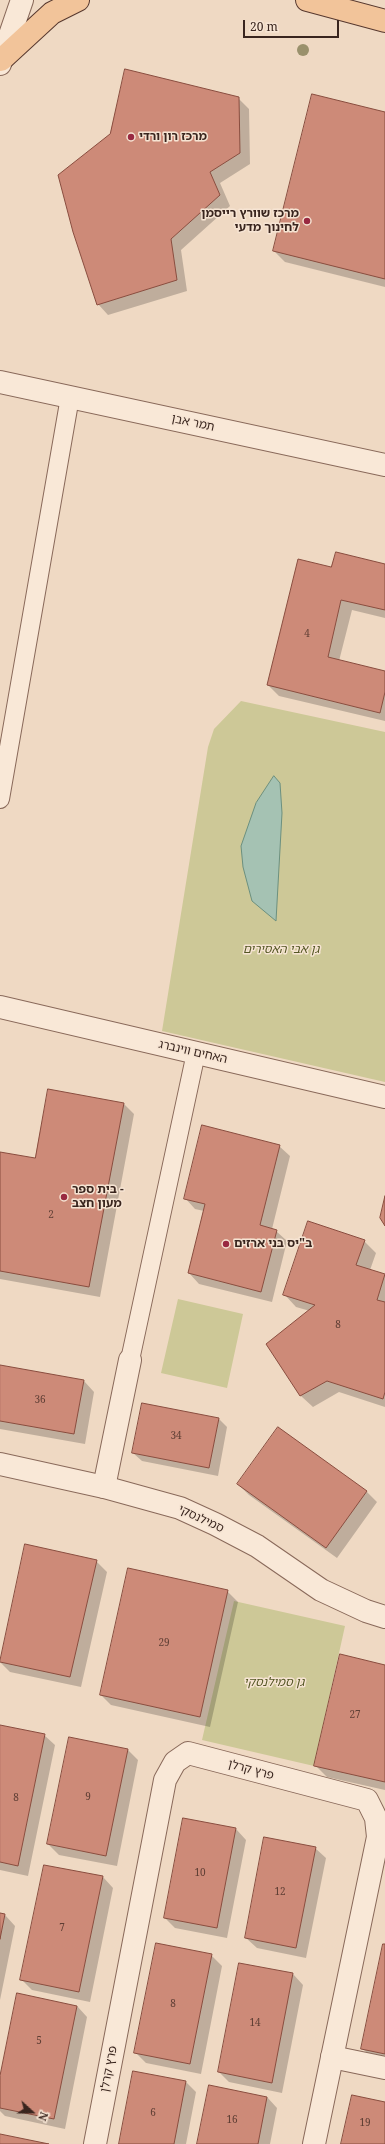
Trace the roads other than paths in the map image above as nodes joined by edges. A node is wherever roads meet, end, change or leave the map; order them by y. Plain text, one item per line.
1 (22, 0) edge
2 (78, 0) edge
3 (307, 0) edge
4 (385, 21) edge
5 (1, 62) edge
6 (0, 382) edge
7 (70, 397) junction
8 (385, 465) edge
9 (0, 799) edge
10 (0, 1007) edge
11 (196, 1052) junction
12 (385, 1097) edge
13 (130, 1360) joint
14 (0, 1464) edge
15 (104, 1487) junction
16 (385, 1617) edge
17 (332, 2057) junction
18 (385, 2068) edge
19 (95, 2144) edge
20 (314, 2144) edge

1 - 5 street
2 - 5 main road
3 - 4 main road
6 - 7 street, תמר אבן
7 - 8 street, תמר אבן
7 - 9 lane
10 - 11 street, האחים ווינברג
11 - 12 street, האחים ווינברג
11 - 13 lane
13 - 15 street
14 - 15 street, סמילנסקי
15 - 16 street, סמילנסקי
17 - 18 street
17 - 19 street, פרץ קרלן
17 - 20 street, פרץ קרלן

